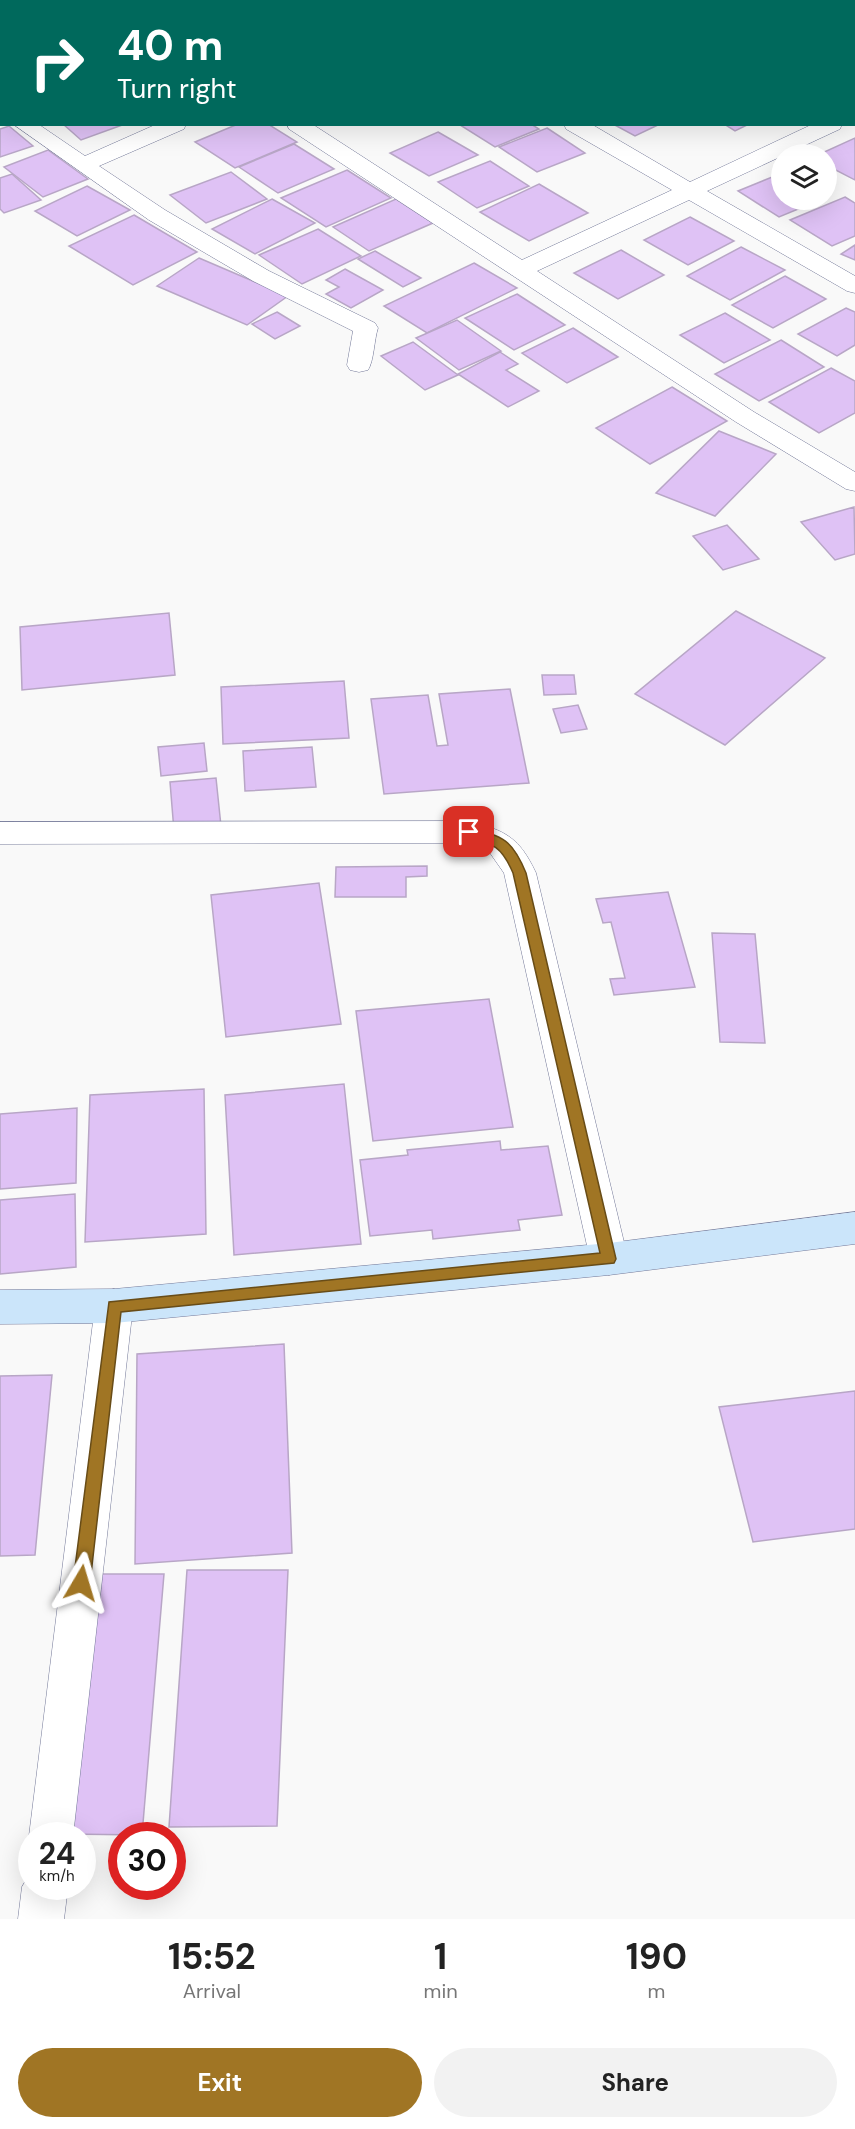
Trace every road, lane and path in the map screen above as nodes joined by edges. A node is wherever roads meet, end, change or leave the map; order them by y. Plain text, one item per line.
1 (26, 126) edge
2 (171, 126) edge
3 (300, 126) edge
4 (577, 126) edge
5 (828, 126) edge
6 (82, 165) junction
7 (689, 190) junction
8 (519, 270) junction
9 (855, 286) edge
10 (359, 364) dead end
11 (849, 472) edge
12 (0, 832) edge
13 (855, 1228) edge
14 (609, 1259) junction
15 (114, 1306) junction
16 (0, 1307) edge
17 (53, 1822) edge
18 (43, 1900) edge
19 (41, 1919) edge

1 - 6 street
2 - 6 street
3 - 8 street
4 - 7 street
5 - 7 street
6 - 10 street
7 - 8 street
7 - 9 street
8 - 11 street
12 - 14 street
13 - 14 main road
14 - 15 main road
15 - 16 main road
15 - 17 street
18 - 19 street

